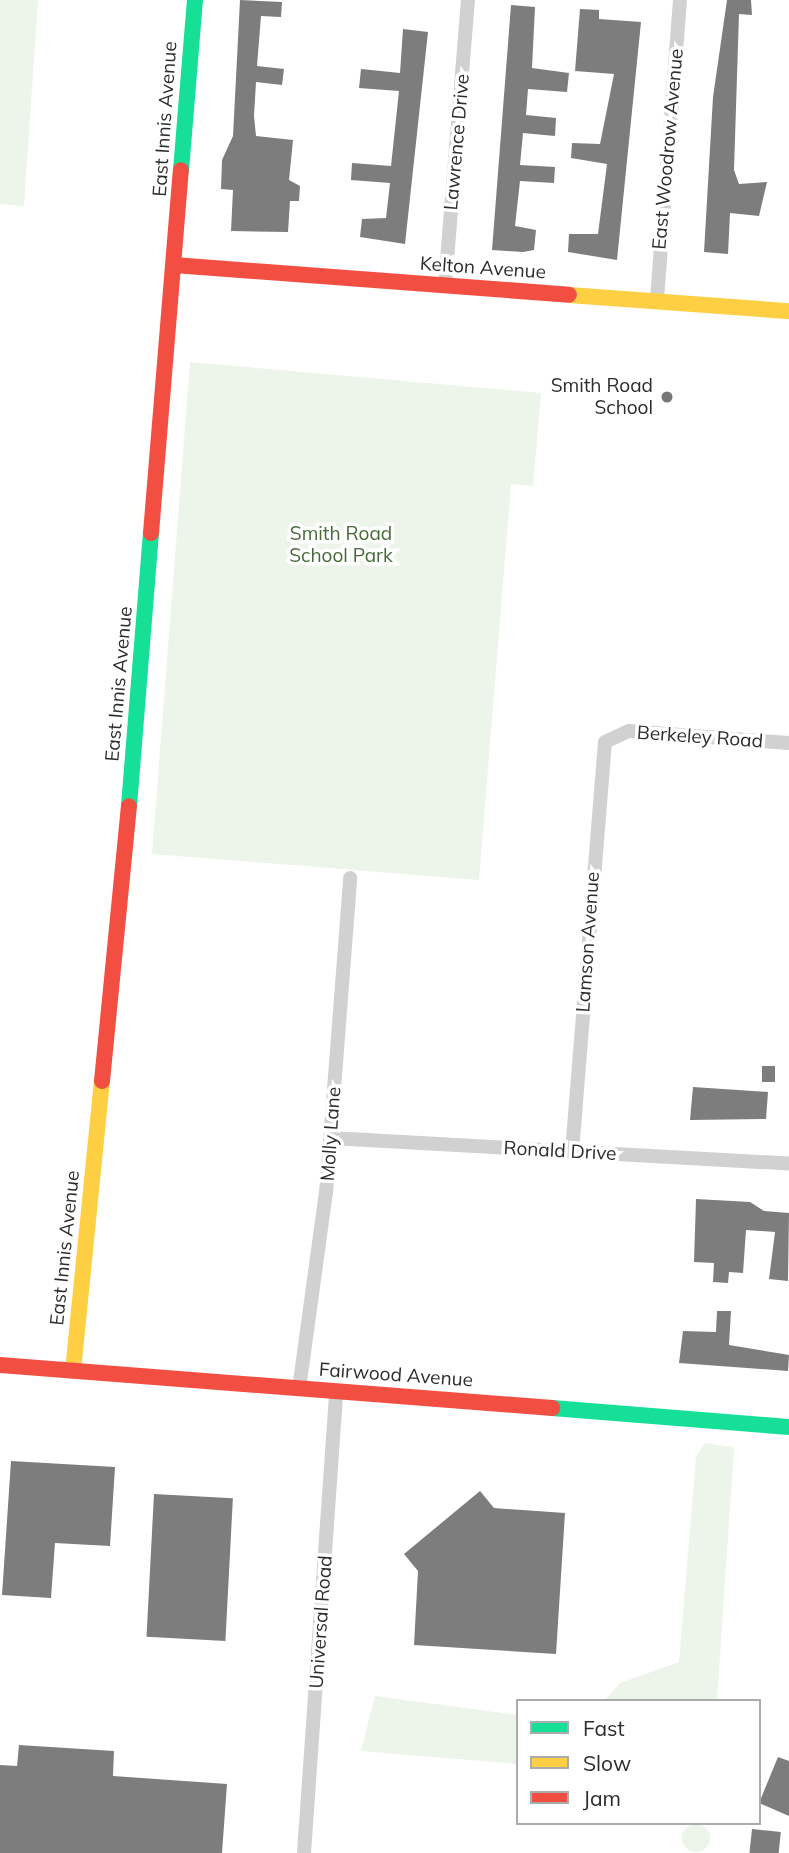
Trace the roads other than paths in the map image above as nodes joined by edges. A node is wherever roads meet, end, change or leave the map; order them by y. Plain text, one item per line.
1 (195, 0) edge
2 (468, 0) edge
3 (680, 0) edge
4 (174, 265) junction
5 (445, 285) junction
6 (657, 299) junction
7 (789, 311) edge
8 (611, 734) joint
9 (789, 743) edge
10 (350, 878) dead end
11 (331, 1138) junction
12 (572, 1152) junction
13 (789, 1164) edge
14 (0, 1365) edge
15 (73, 1371) junction
16 (299, 1389) junction
17 (336, 1392) junction
18 (789, 1427) edge
19 (304, 1853) edge

1 - 4 street, East Innis Avenue
2 - 5 street, Lawrence Drive
3 - 6 street, East Woodrow Avenue
4 - 5 street, Kelton Avenue
4 - 15 street, East Innis Avenue
5 - 6 street, Kelton Avenue
6 - 7 street, Kelton Avenue
8 - 9 street, Berkeley Road
8 - 12 street, Lamson Avenue
10 - 11 street, Molly Lane
11 - 12 street, Ronald Drive
11 - 16 street, Molly Lane
12 - 13 street, Ronald Drive
14 - 15 street, Fairwood Avenue
15 - 16 street, Fairwood Avenue
16 - 17 street, Fairwood Avenue
17 - 18 street, Fairwood Avenue
17 - 19 street, Universal Road

